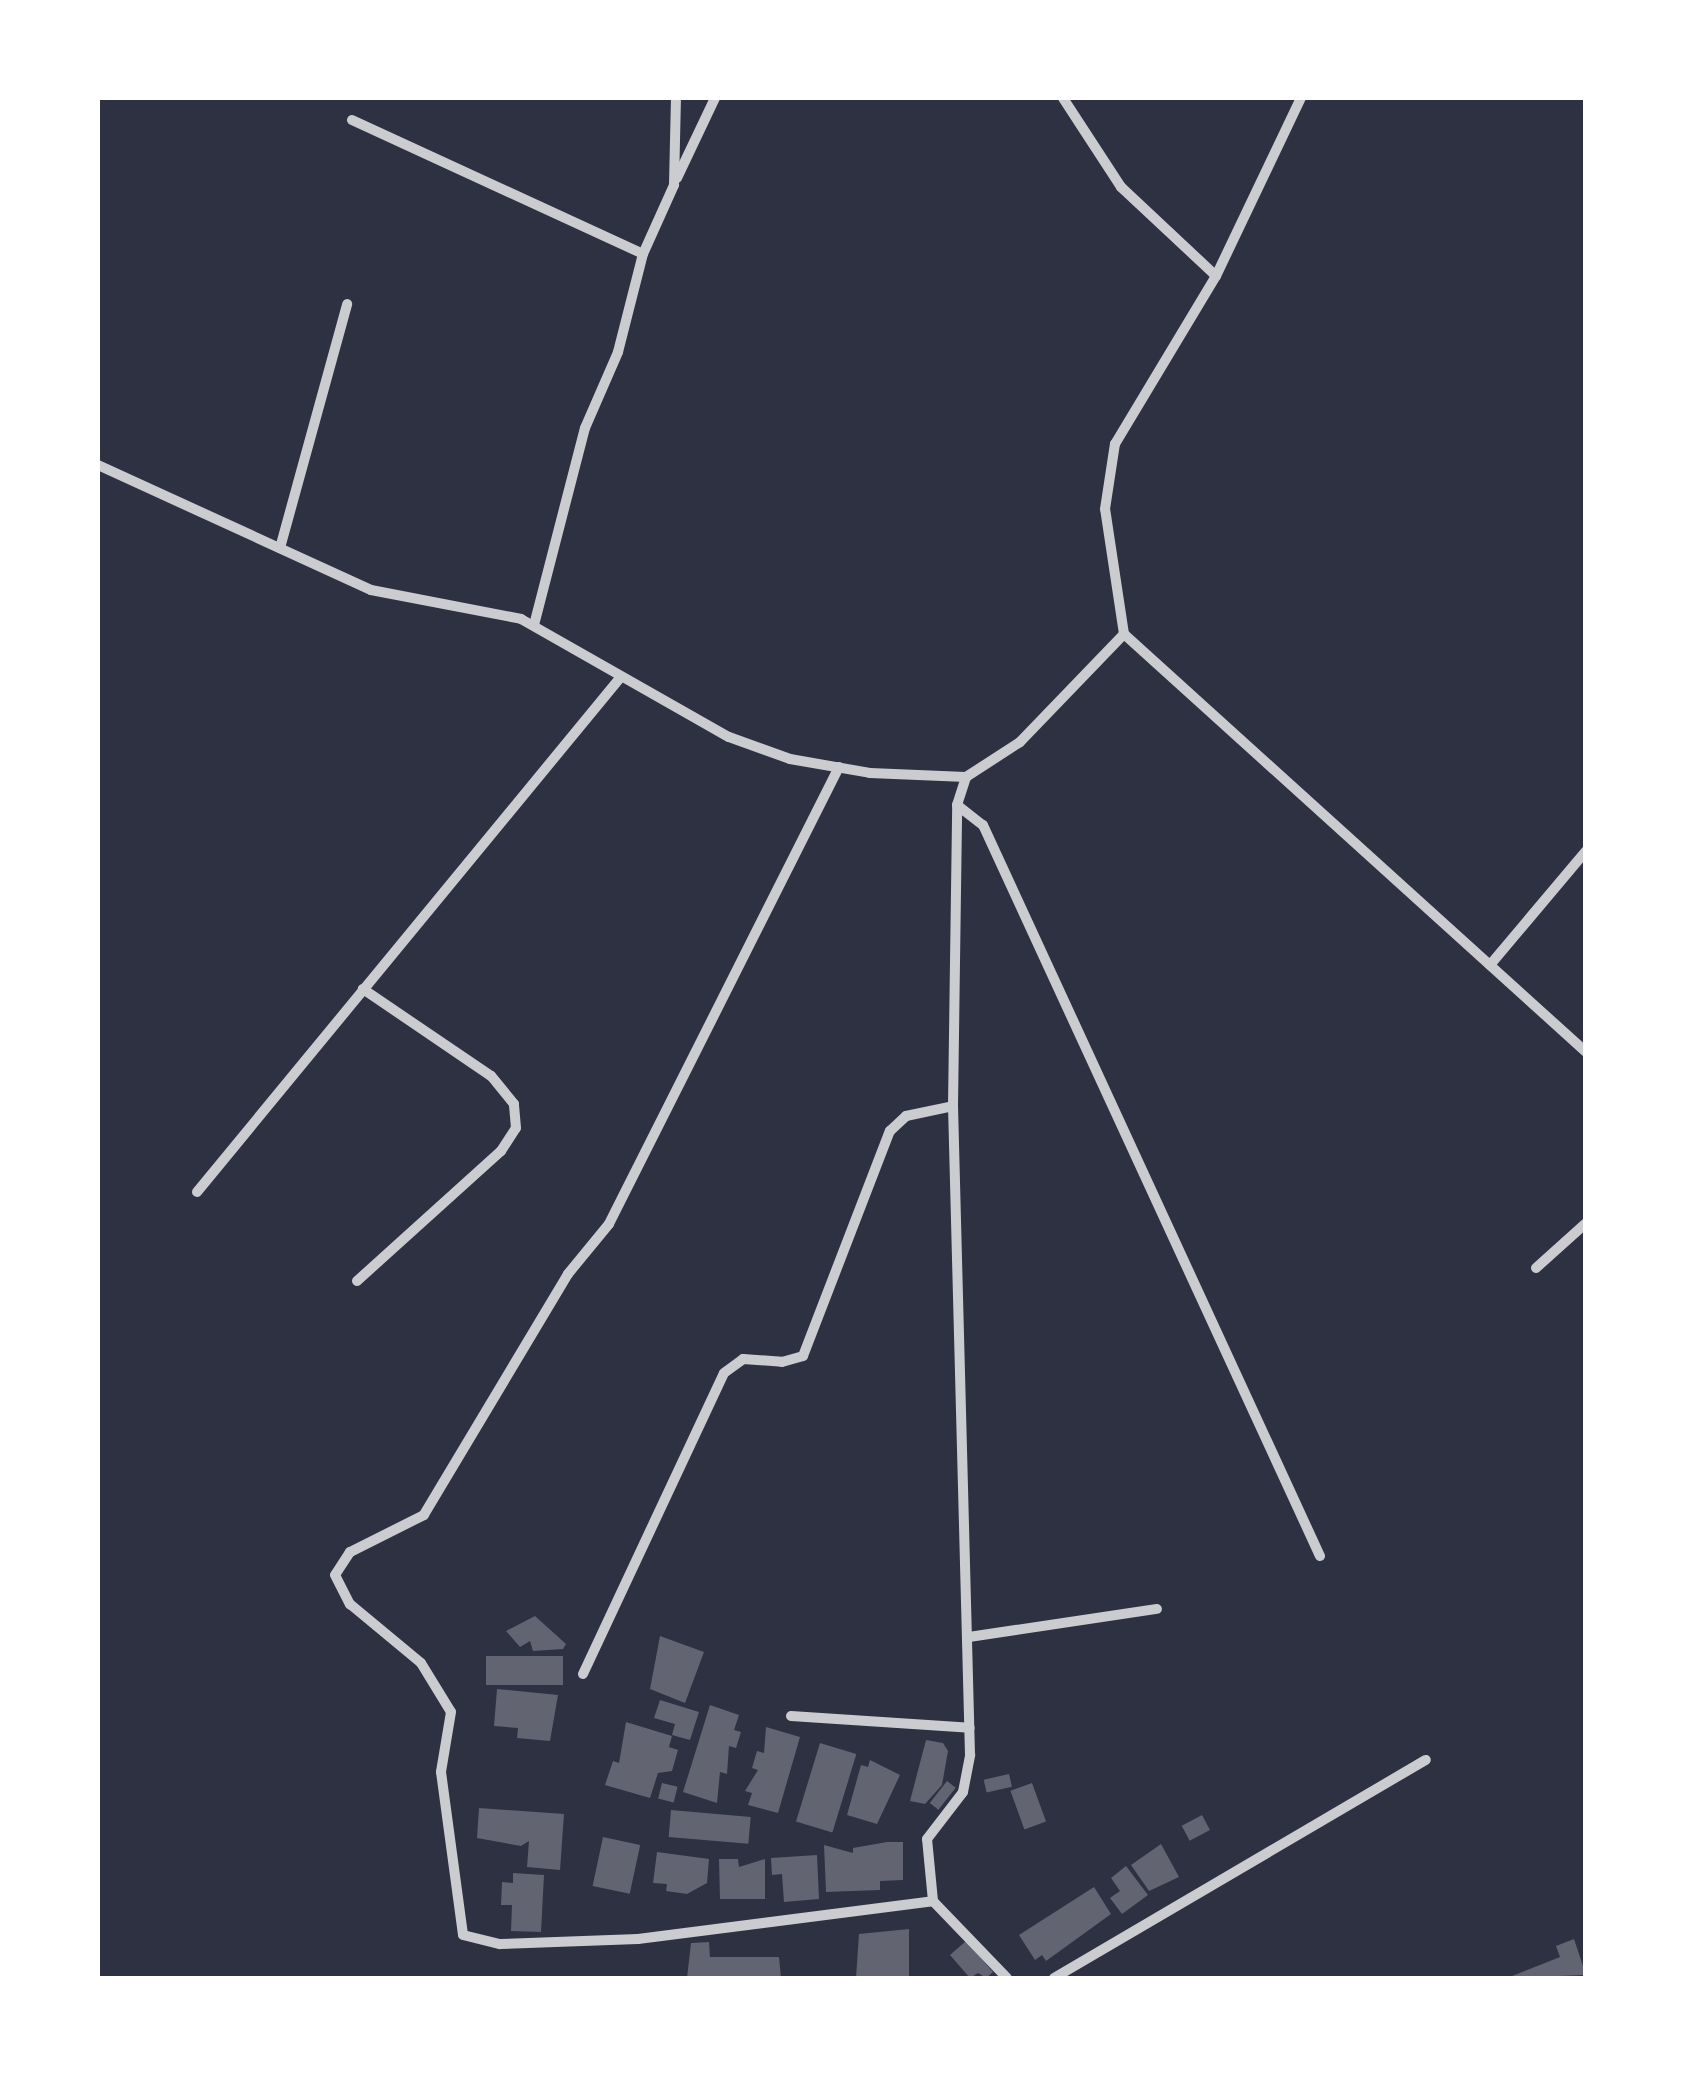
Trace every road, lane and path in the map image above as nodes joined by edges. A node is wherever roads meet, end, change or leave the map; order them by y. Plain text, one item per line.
1 (676, 98) edge
2 (714, 98) edge
3 (1063, 98) edge
4 (1301, 98) edge
5 (352, 120) dead end
6 (674, 185) junction
7 (642, 254) junction
8 (1216, 276) junction
9 (347, 304) dead end
10 (98, 465) edge
11 (280, 548) junction
12 (534, 625) junction
13 (1124, 634) junction
14 (620, 678) junction
15 (840, 767) junction
16 (966, 777) junction
17 (957, 805) junction
18 (1586, 851) edge
19 (1490, 965) junction
20 (363, 990) junction
21 (1586, 1052) edge
22 (953, 1106) junction
23 (197, 1192) dead end
24 (1586, 1223) edge
25 (1536, 1268) dead end
26 (357, 1281) dead end
27 (1320, 1556) dead end
28 (1156, 1609) dead end
29 (968, 1637) junction
30 (583, 1674) dead end
31 (791, 1716) dead end
32 (970, 1728) junction
33 (1426, 1760) dead end
34 (933, 1901) junction
35 (1007, 1978) edge
36 (1054, 1978) edge

1 - 6 street
2 - 6 street
3 - 8 street
4 - 8 street
5 - 7 street
6 - 7 street
7 - 12 street
8 - 13 street
9 - 11 street
10 - 11 street
11 - 12 street
12 - 14 street
13 - 16 street
13 - 19 street
14 - 15 street
14 - 20 street
15 - 16 street
15 - 34 street
16 - 17 street
17 - 22 street
17 - 27 street
18 - 19 street
19 - 21 street
20 - 23 street
20 - 26 street
22 - 29 street
22 - 30 street
24 - 25 street
28 - 29 street
29 - 32 street
31 - 32 street
32 - 34 street
33 - 36 street
34 - 35 street

